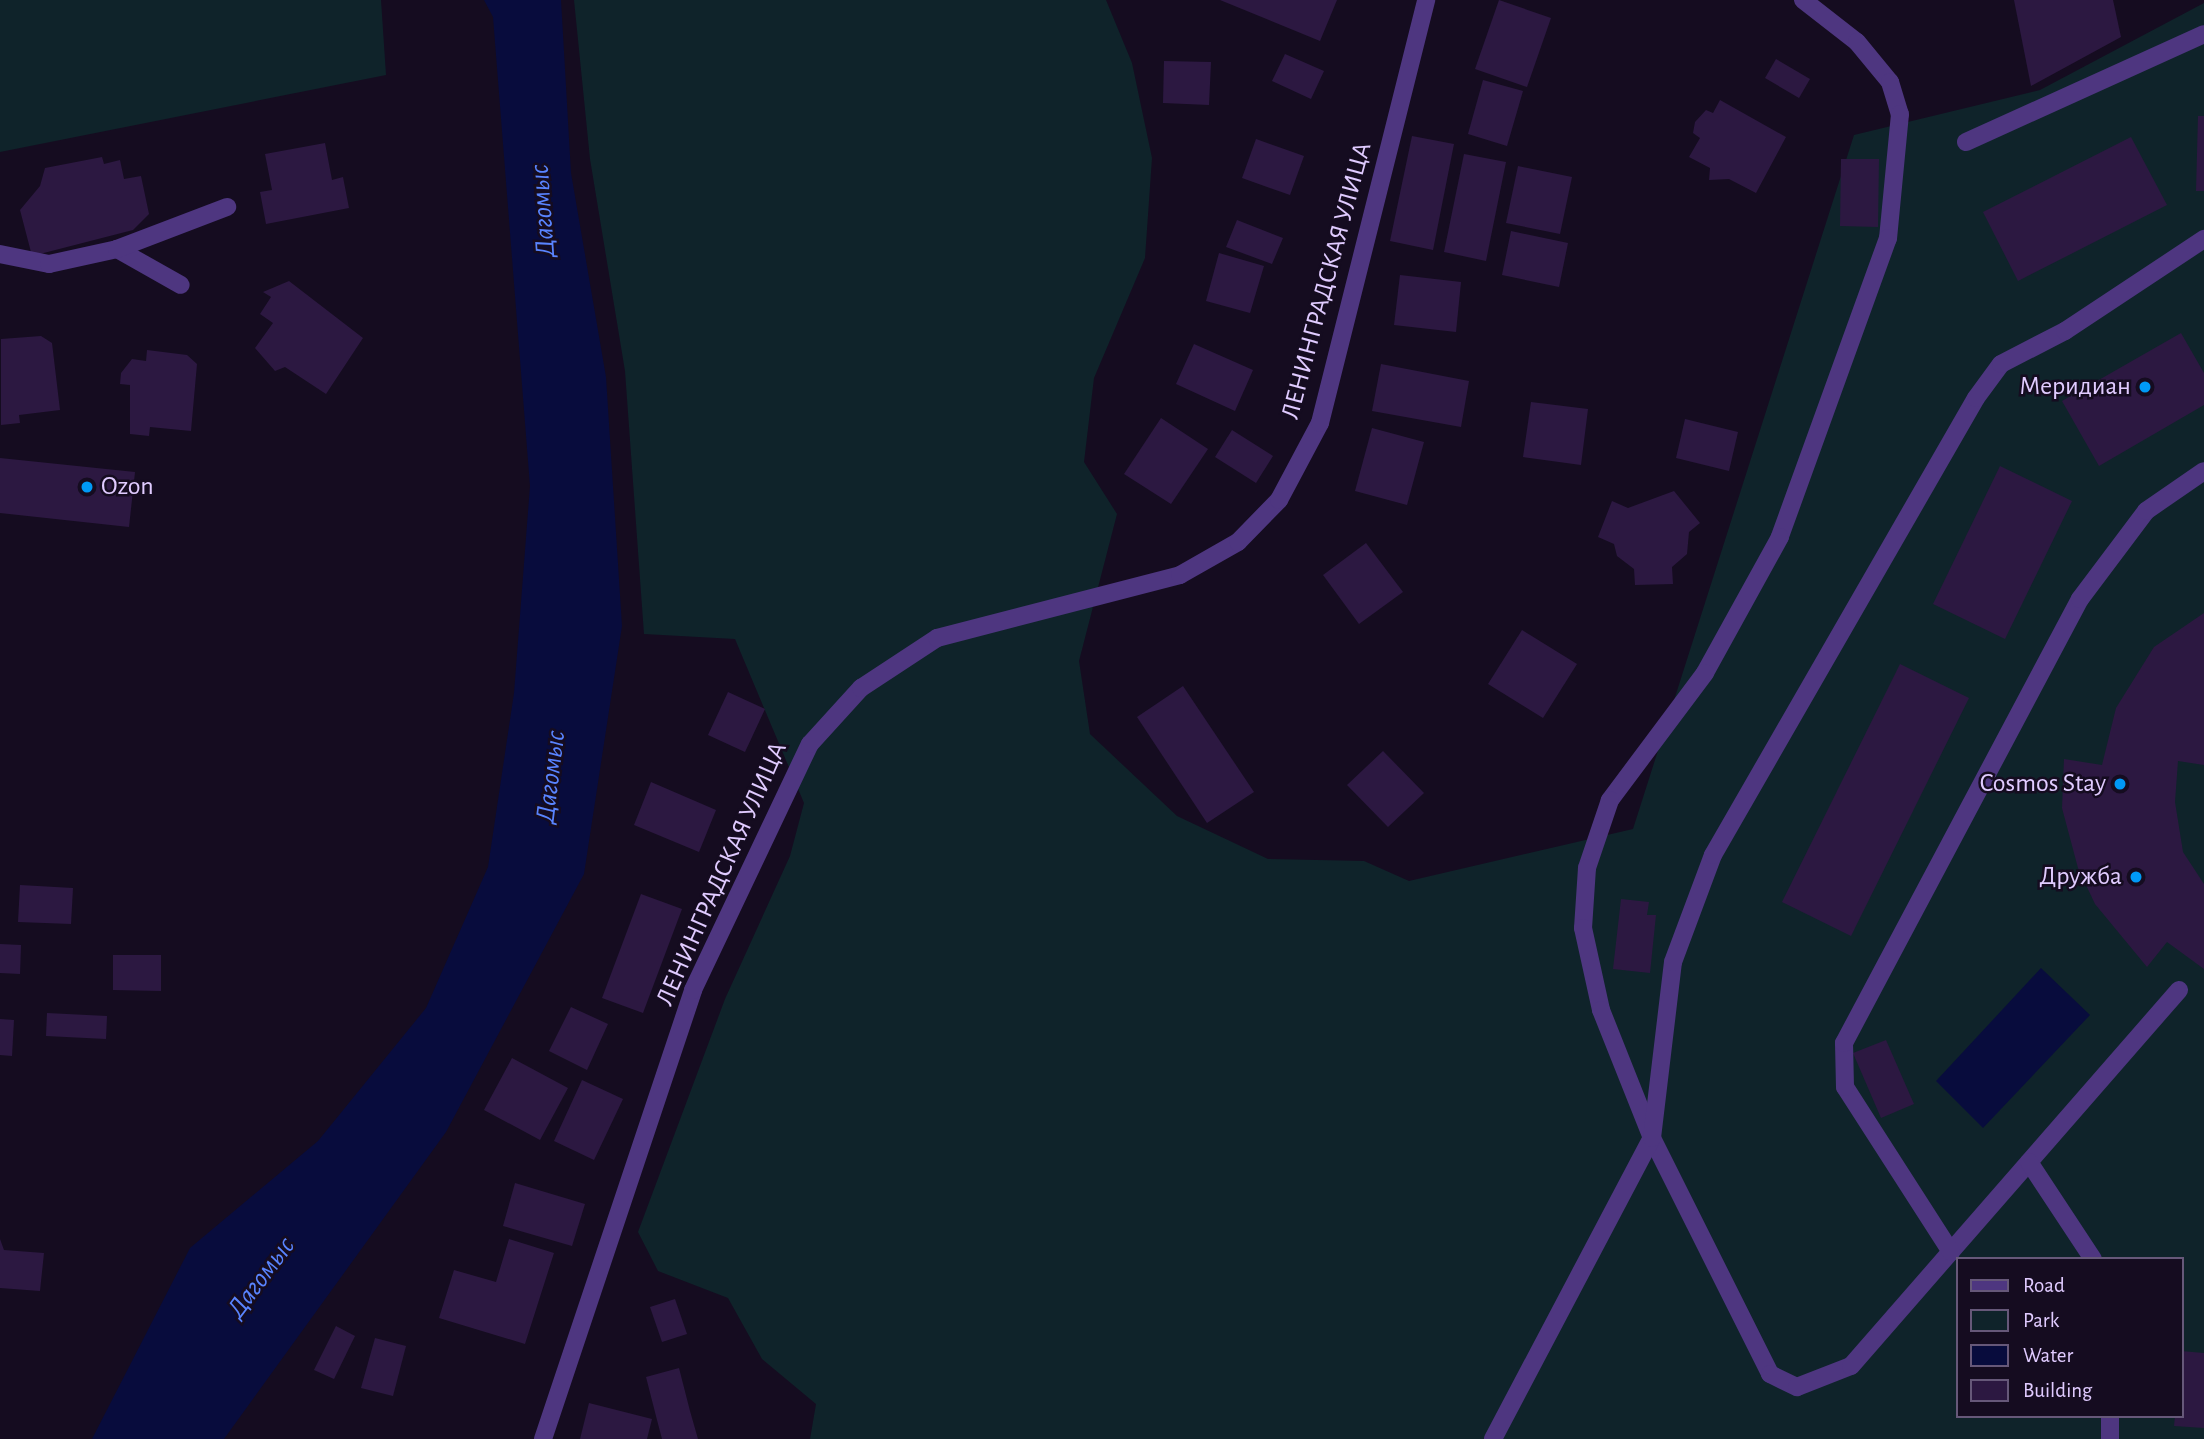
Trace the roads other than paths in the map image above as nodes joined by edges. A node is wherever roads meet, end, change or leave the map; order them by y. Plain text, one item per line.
1 (1426, 0) edge
2 (1803, 0) edge
3 (2204, 34) edge
4 (1966, 142) dead end
5 (227, 207) dead end
6 (2204, 239) edge
7 (117, 249) junction
8 (0, 254) edge
9 (181, 285) dead end
10 (2204, 471) edge
11 (2179, 990) dead end
12 (1652, 1138) junction
13 (2029, 1162) junction
14 (1951, 1252) junction
15 (2093, 1257) edge
16 (2110, 1418) edge
17 (542, 1439) edge
18 (1493, 1439) edge
19 (2110, 1439) edge

1 - 17 street, ЛЕНИНГРАДСКАЯ УЛИЦА
2 - 12 street
3 - 4 street
5 - 7 street
6 - 12 street
7 - 8 street
7 - 9 street
10 - 14 street
11 - 13 street
12 - 14 street
12 - 18 street
13 - 14 street
13 - 15 street
16 - 19 street

